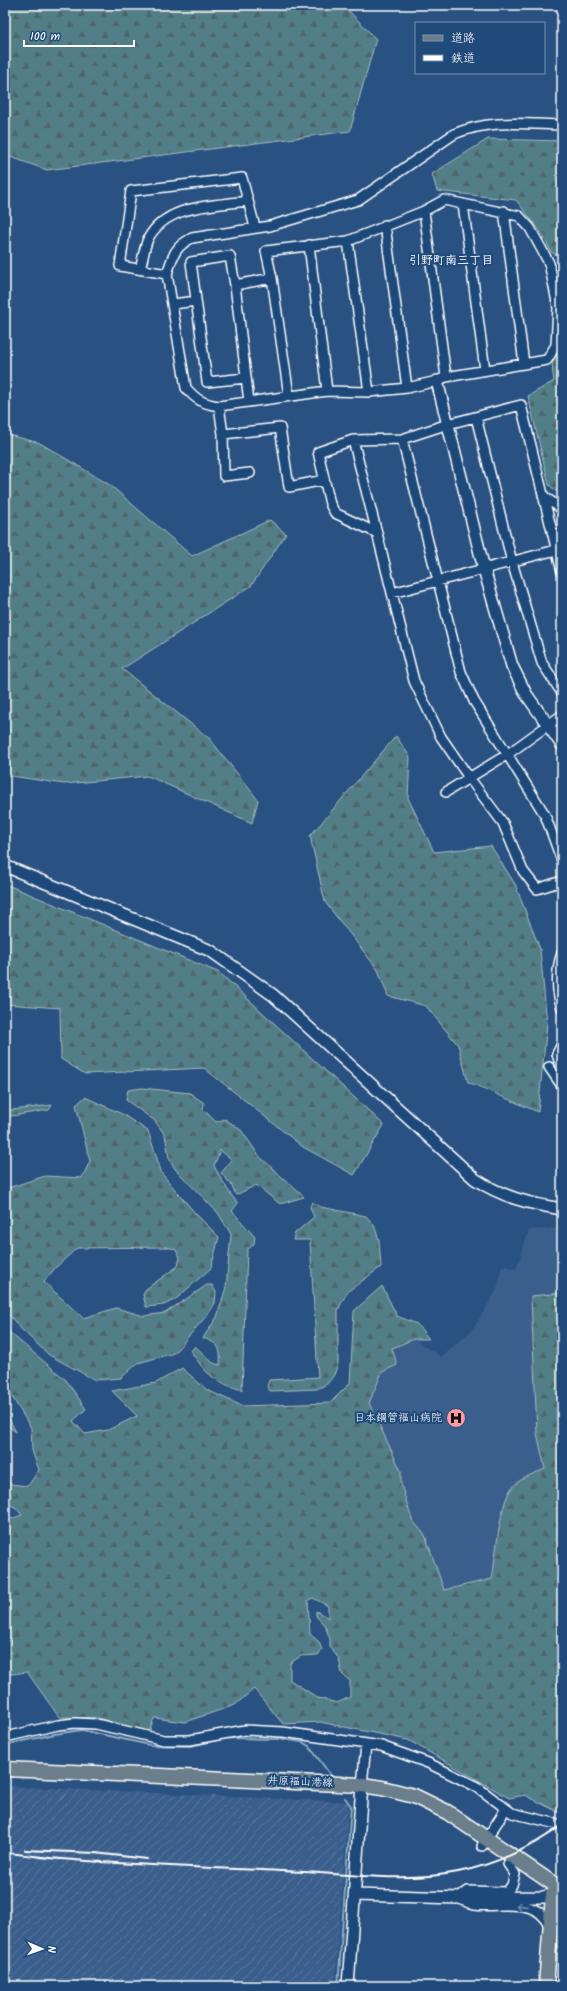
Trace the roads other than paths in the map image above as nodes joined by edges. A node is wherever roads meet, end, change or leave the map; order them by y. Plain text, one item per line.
1 (562, 125) edge
2 (247, 201) junction
3 (463, 204) junction
4 (424, 211) junction
5 (504, 211) junction
6 (385, 225) junction
7 (255, 227) junction
8 (348, 241) junction
9 (308, 245) junction
10 (140, 269) junction
11 (167, 274) junction
12 (272, 278) junction
13 (235, 285) junction
14 (196, 301) junction
15 (172, 304) junction
16 (524, 364) junction
17 (485, 370) junction
18 (246, 378) junction
19 (442, 379) junction
20 (407, 388) junction
21 (327, 391) junction
22 (368, 392) junction
23 (289, 396) junction
24 (249, 402) junction
25 (219, 406) junction
26 (476, 417) junction
27 (448, 424) junction
28 (223, 434) junction
29 (402, 439) junction
30 (353, 440) junction
31 (250, 473) dead end
32 (324, 480) junction
33 (543, 496) junction
34 (562, 509) edge
35 (377, 532) junction
36 (556, 550) junction
37 (512, 562) junction
38 (484, 569) junction
39 (562, 572) edge
40 (438, 581) junction
41 (392, 594) junction
42 (562, 693) edge
43 (562, 715) edge
44 (548, 724) junction
45 (562, 745) edge
46 (508, 754) junction
47 (470, 779) junction
48 (446, 792) dead end
49 (562, 861) edge
50 (5, 866) edge
51 (562, 881) edge
52 (562, 954) edge
53 (562, 1008) edge
54 (562, 1044) edge
55 (549, 1067) dead end
56 (562, 1069) edge
57 (562, 1086) edge
58 (562, 1209) edge
59 (5, 1737) edge
60 (366, 1745) junction
61 (5, 1770) edge
62 (5, 1777) edge
63 (362, 1790) junction
64 (505, 1810) junction
65 (562, 1825) edge
66 (484, 1842) junction
67 (508, 1864) junction
68 (559, 1893) edge
69 (355, 1895) junction
70 (459, 1898) junction
71 (562, 1914) edge
72 (550, 1928) junction
73 (348, 1986) edge
74 (546, 1986) edge

1 - 7 street
2 - 7 street
2 - 10 street
2 - 10 street
3 - 4 street
3 - 5 street
3 - 17 street
4 - 6 street
4 - 19 street
5 - 16 street
5 - 16 street
6 - 8 street
6 - 20 street
7 - 11 street
8 - 9 street
8 - 22 street
9 - 12 street
9 - 21 street
10 - 11 street
11 - 15 street
12 - 13 street
12 - 23 street
13 - 14 street
13 - 18 street
14 - 15 street
14 - 18 street
15 - 25 street
16 - 17 street
17 - 19 street
18 - 24 street
19 - 20 street
19 - 27 street
20 - 22 street
21 - 22 street
21 - 23 street
23 - 24 street
24 - 25 street
25 - 28 street
26 - 27 street
26 - 33 street
26 - 37 street
27 - 29 street
27 - 38 street
28 - 31 street
28 - 32 street
29 - 30 street
29 - 40 street
30 - 32 street
30 - 35 street
32 - 35 street
33 - 34 street
33 - 36 street
35 - 41 street
36 - 37 street
36 - 39 street
37 - 38 street
37 - 42 street
38 - 40 street
38 - 44 street
40 - 41 street
40 - 46 street
41 - 47 street
43 - 44 street
44 - 45 street
44 - 46 street
46 - 47 street
46 - 49 street
47 - 48 street
47 - 51 street
50 - 58 street
52 - 53 street
54 - 56 street
55 - 57 street
59 - 60 street
60 - 63 street
60 - 64 street
61 - 63 main road, 井原福山港線
62 - 63 main road, 井原福山港線
63 - 66 main road, 井原福山港線
63 - 69 street
64 - 65 street
64 - 66 street
66 - 67 main road, 井原福山港線
66 - 68 main road, 井原福山港線
67 - 68 main road, 井原福山港線
67 - 70 street
68 - 70 street
68 - 72 main road
69 - 70 street
69 - 73 street
72 -> 70 street
71 - 72 street
72 - 74 main road

